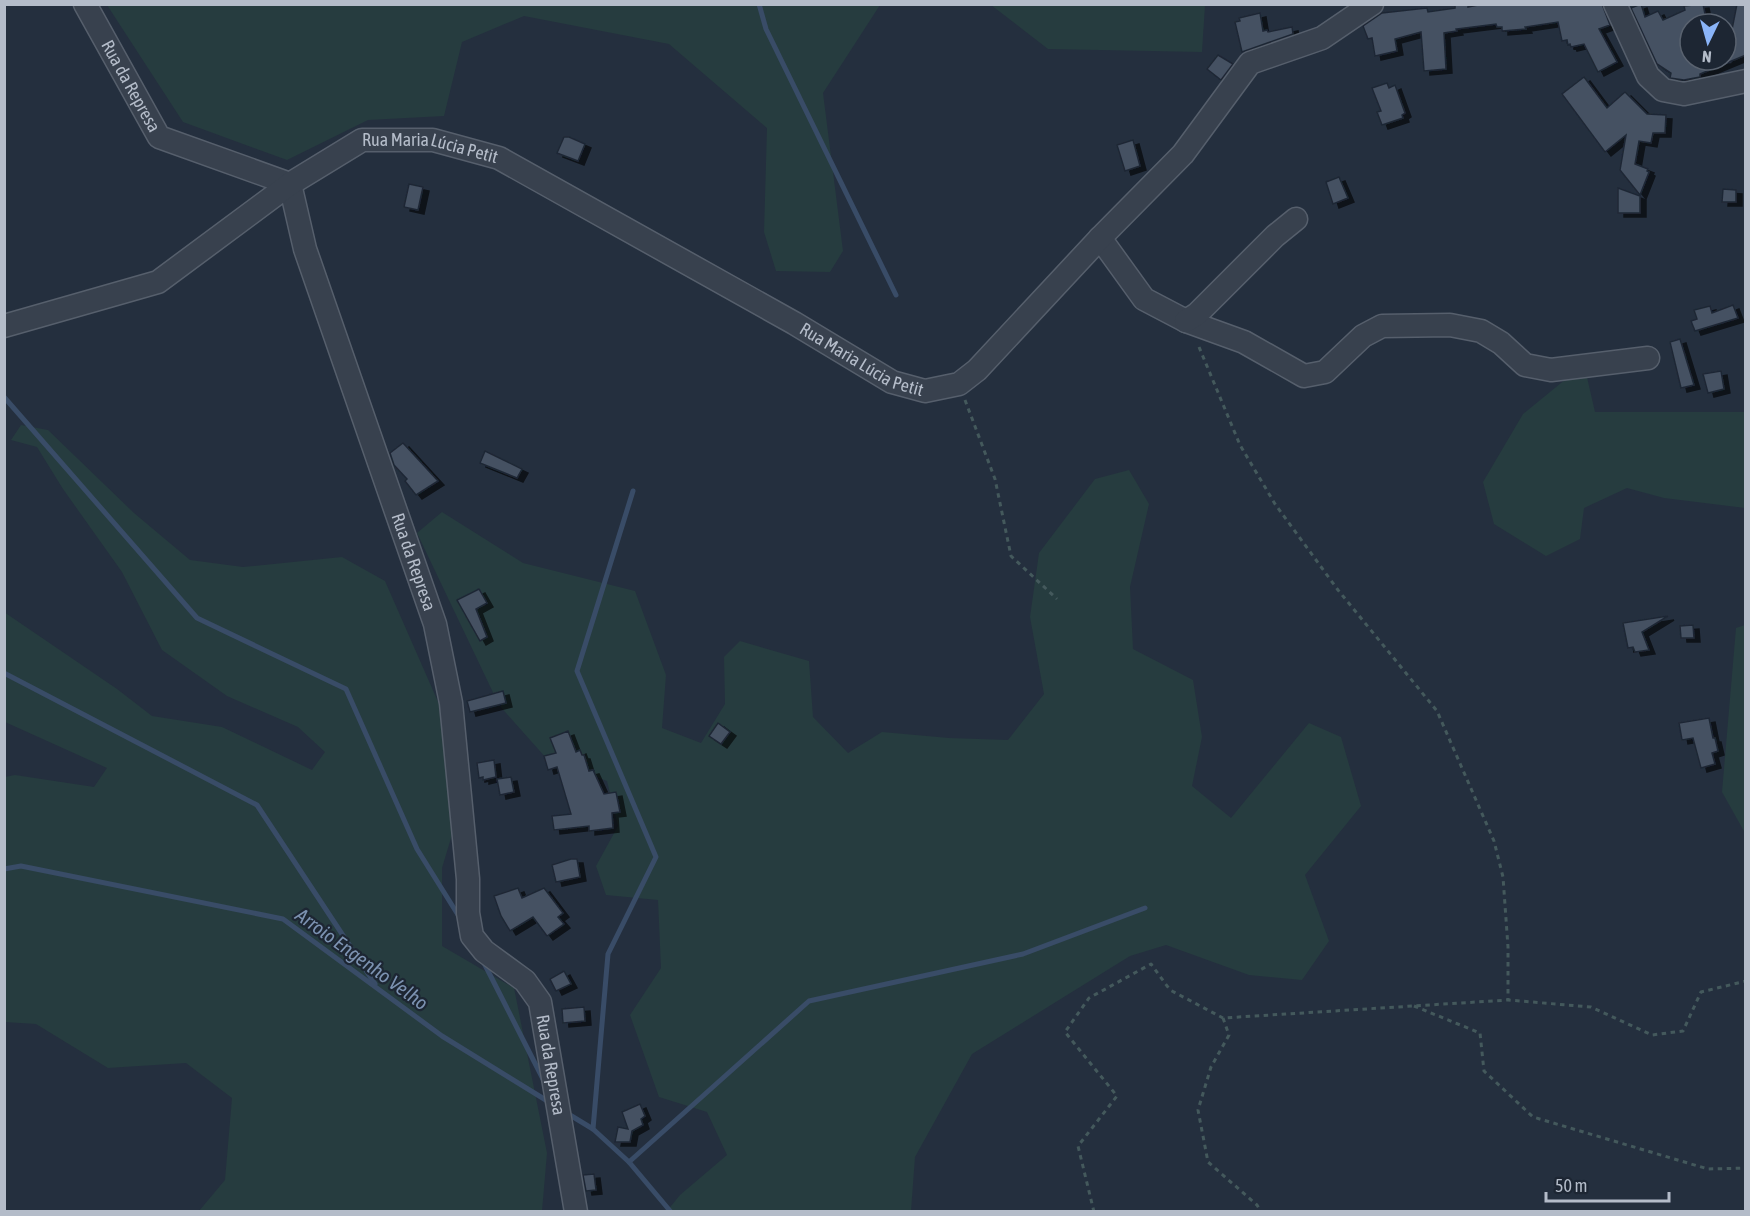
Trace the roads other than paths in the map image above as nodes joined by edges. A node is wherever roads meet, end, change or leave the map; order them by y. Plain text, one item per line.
1 (85, 4) edge
2 (1372, 4) edge
3 (1615, 4) edge
4 (1746, 81) edge
5 (290, 184) junction
6 (1296, 219) dead end
7 (1100, 238) junction
8 (1186, 321) junction
9 (4, 326) edge
10 (1648, 358) dead end
11 (576, 1212) edge

1 - 5 street, Rua da Represa
2 - 7 street, Rua Maria Lúcia Petit
3 - 4 street
5 - 7 street, Rua Maria Lúcia Petit
5 - 9 street, Rua Maria Lúcia Petit
5 - 11 street, Rua da Represa
6 - 8 street
7 - 8 street
8 - 10 street

